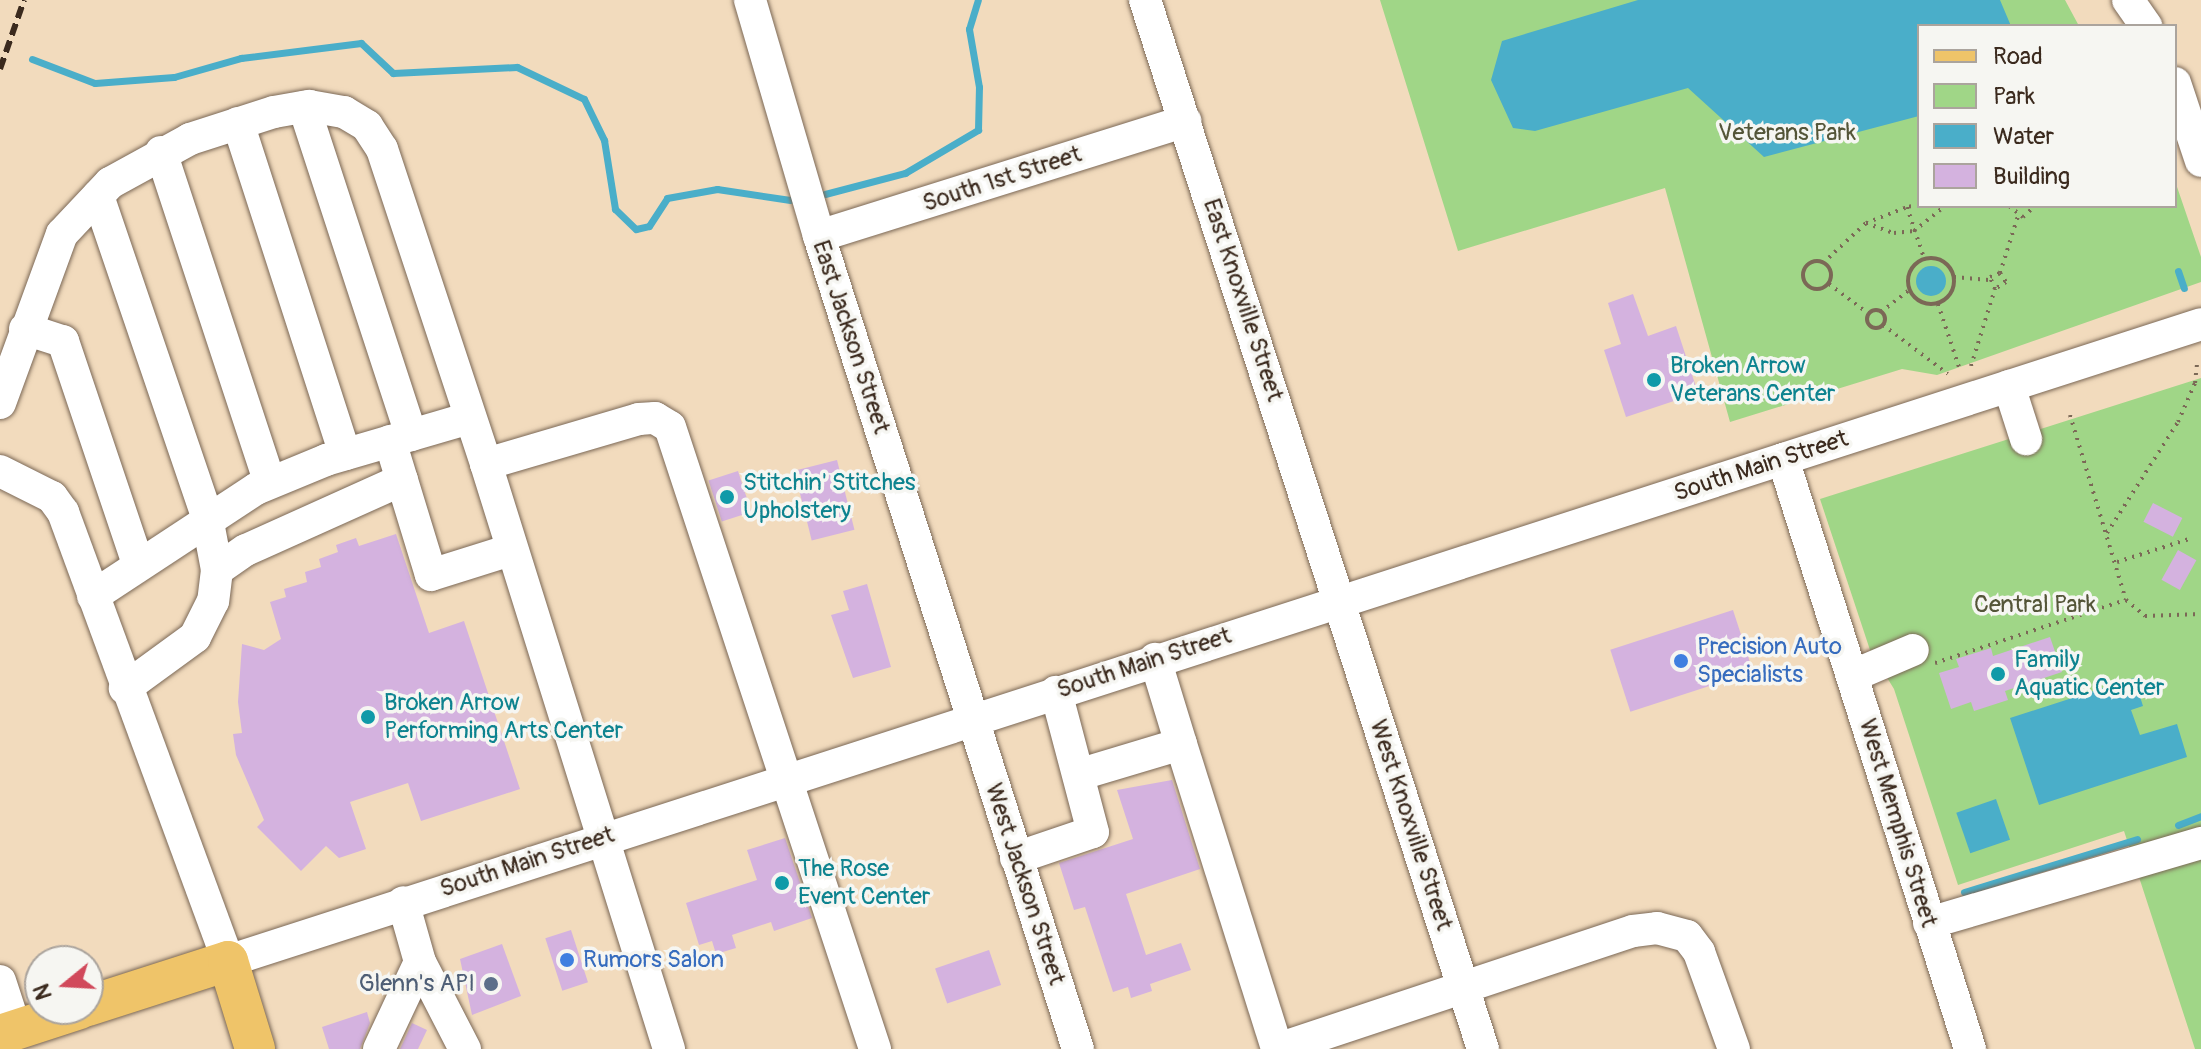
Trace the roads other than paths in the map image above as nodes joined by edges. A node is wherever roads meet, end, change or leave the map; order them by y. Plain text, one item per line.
1 (750, 0) edge
2 (1145, 0) edge
3 (2128, 0) edge
4 (2145, 24) edge
5 (2177, 89) edge
6 (304, 107) junction
7 (1185, 121) junction
8 (238, 123) junction
9 (161, 152) junction
10 (2201, 161) edge
11 (98, 196) junction
12 (819, 236) junction
13 (2201, 324) edge
14 (25, 329) junction
15 (2009, 386) junction
16 (0, 403) edge
17 (470, 418) junction
18 (400, 438) junction
19 (2026, 439) dead end
20 (345, 454) junction
21 (1783, 459) junction
22 (486, 464) junction
23 (0, 471) edge
24 (402, 480) junction
25 (270, 483) junction
26 (207, 517) junction
27 (511, 550) junction
28 (138, 564) junction
29 (217, 570) junction
30 (93, 596) junction
31 (1340, 601) junction
32 (1155, 659) junction
33 (1917, 659) road end
34 (1852, 676) junction
35 (125, 688) junction
36 (1056, 692) junction
37 (972, 719) junction
38 (1181, 744) junction
39 (1081, 774) junction
40 (787, 779) junction
41 (599, 838) junction
42 (2201, 843) edge
43 (1016, 858) junction
44 (403, 902) junction
45 (1929, 923) junction
46 (228, 961) junction
47 (420, 962) junction
48 (0, 981) edge
49 (1463, 988) junction
50 (104, 1001) edge
51 (32, 1025) edge
52 (8, 1033) edge
53 (255, 1049) edge
54 (379, 1049) edge
55 (465, 1049) edge
56 (669, 1049) edge
57 (875, 1049) edge
58 (1078, 1049) edge
59 (1278, 1049) edge
60 (1483, 1049) edge
61 (1734, 1049) edge
62 (1970, 1049) edge

1 - 12 street, East Jackson Street
2 - 7 street, East Knoxville Street
3 - 4 street
5 - 10 street
6 - 8 street
6 - 17 street
6 - 18 street
7 - 12 street, South 1st Street
7 - 31 street, East Knoxville Street
8 - 9 street
8 - 20 street
9 - 11 street
9 - 25 street
11 - 14 street
11 - 26 street
12 - 37 street, East Jackson Street
13 - 15 street, South Main Street
14 - 16 street
14 - 28 street
15 - 19 street
15 - 21 street, South Main Street
17 - 18 street
17 - 22 street
18 - 20 street
18 - 24 street
20 - 25 street
21 - 31 street, South Main Street
21 - 34 street, West Memphis Street
22 - 27 street
22 - 40 street
23 - 30 street
24 - 27 street
24 - 29 street
25 - 26 street
26 - 28 street
26 - 29 street
27 - 41 street
28 - 30 street
29 - 35 street
30 - 35 street
31 - 32 street, South Main Street
31 - 49 street, West Knoxville Street
32 - 36 street, South Main Street
32 - 38 street
33 - 34 street
34 - 45 street, West Memphis Street
35 - 46 street
36 - 37 street, South Main Street
36 - 39 street
37 - 40 street, South Main Street
37 - 43 street, West Jackson Street
38 - 39 street
38 - 59 street
39 - 43 street
40 - 41 street, South Main Street
40 - 57 street
41 - 44 street, South Main Street
41 - 56 street
42 - 45 street
43 - 58 street, West Jackson Street
44 - 46 street, South Main Street
44 - 47 street
45 - 62 street, West Memphis Street
46 - 50 main road, South Main Street
46 - 53 main road
47 - 54 street
47 - 55 street
48 - 52 street
49 - 59 street
49 - 60 street, West Knoxville Street
49 - 61 street
51 - 52 main road

